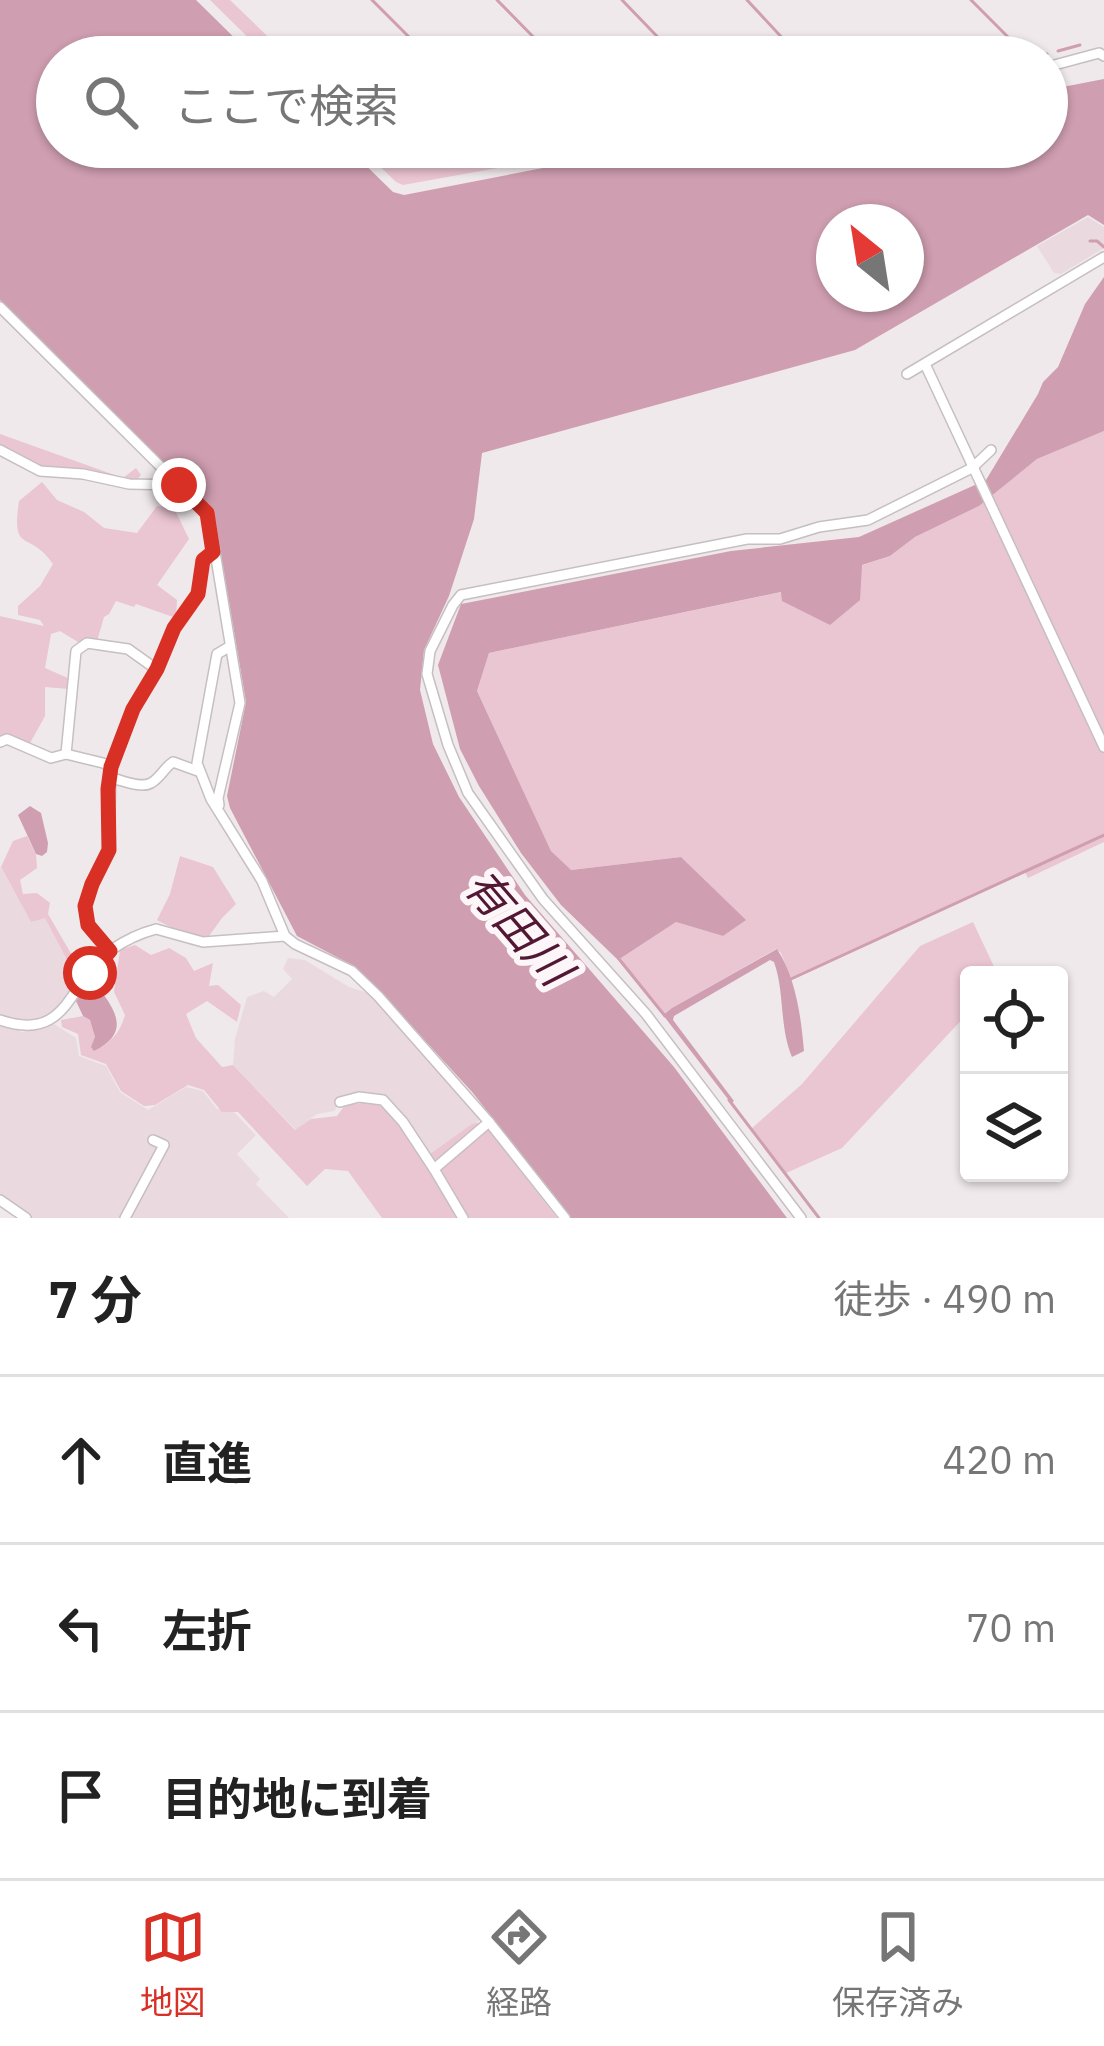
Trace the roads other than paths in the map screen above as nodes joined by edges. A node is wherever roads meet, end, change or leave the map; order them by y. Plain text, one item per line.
1 (1104, 56) edge
2 (1068, 61) edge
3 (1104, 257) edge
4 (0, 307) edge
5 (925, 364) junction
6 (908, 374) dead end
7 (0, 450) edge
8 (991, 451) dead end
9 (974, 471) junction
10 (179, 485) junction
11 (213, 552) junction
12 (229, 647) junction
13 (157, 669) junction
14 (0, 742) edge
15 (1104, 747) edge
16 (66, 754) junction
17 (198, 771) junction
18 (111, 772) junction
19 (220, 810) junction
20 (285, 936) junction
21 (110, 951) junction
22 (0, 1021) edge
23 (340, 1102) dead end
24 (489, 1122) junction
25 (153, 1140) dead end
26 (434, 1169) junction
27 (0, 1200) edge
28 (26, 1218) edge
29 (125, 1218) edge
30 (463, 1218) edge
31 (565, 1218) edge
32 (801, 1218) edge

1 - 2 street
3 - 5 street
4 - 10 street
5 - 6 street
5 - 9 street
7 - 10 street
8 - 9 street
9 - 15 street
9 - 32 street
10 - 11 street
11 - 12 street
11 - 13 street
12 - 17 street
12 - 19 street
13 - 16 street
13 - 18 street
14 - 16 street
16 - 18 street
17 - 18 street
17 - 19 street
18 - 21 street
19 - 20 street
20 - 21 street
20 - 24 street
21 - 22 street
23 - 26 street
24 - 26 street
24 - 31 street
25 - 29 street
26 - 30 street
27 - 28 street

